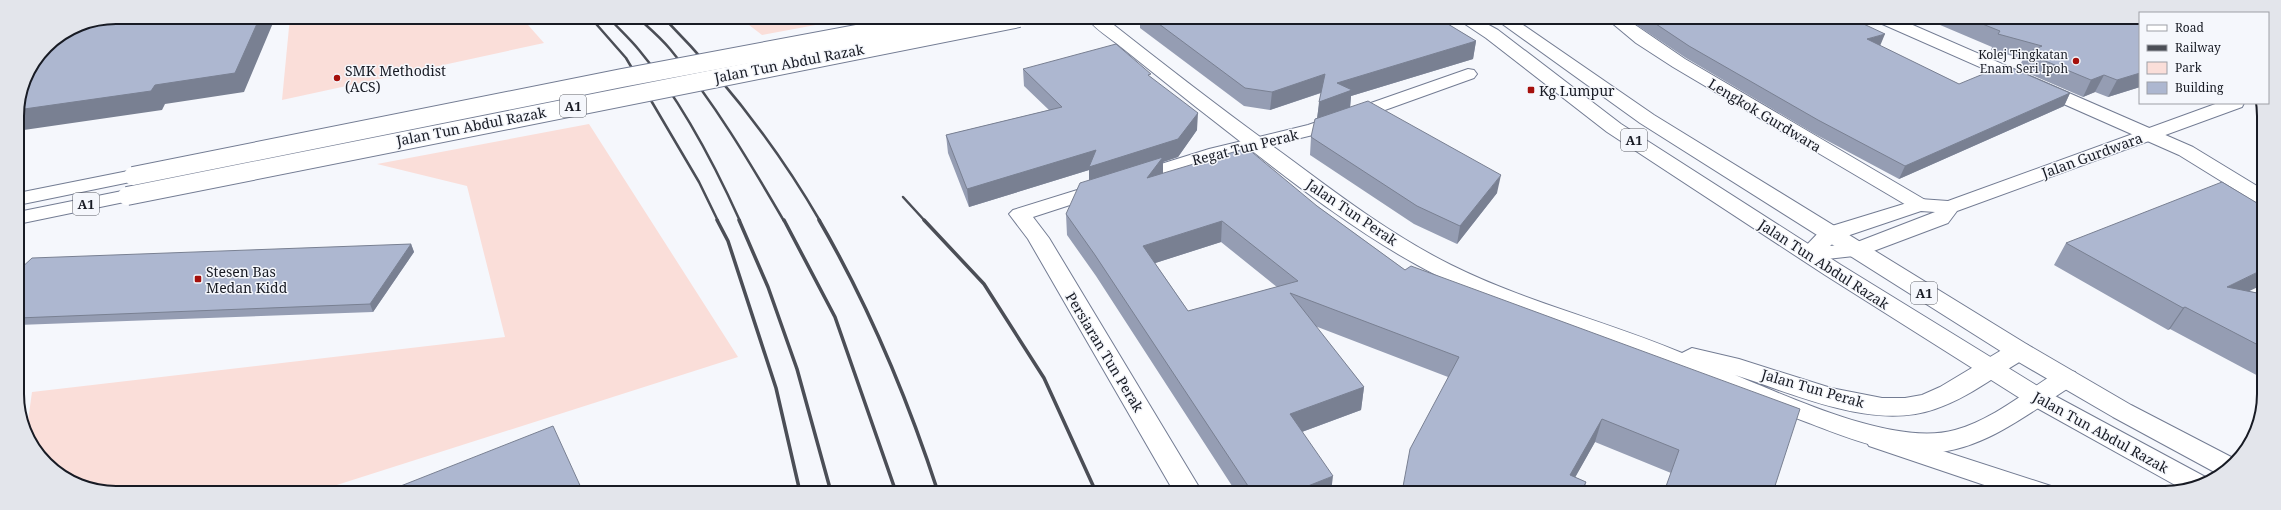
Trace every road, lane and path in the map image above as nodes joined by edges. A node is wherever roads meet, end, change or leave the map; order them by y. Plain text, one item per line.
1 (910, 24) edge
2 (989, 24) edge
3 (1103, 24) edge
4 (1474, 24) edge
5 (1511, 24) edge
6 (1622, 24) edge
7 (1897, 24) edge
8 (1468, 74) dead end
9 (2232, 104) edge
10 (2149, 134) junction
11 (1256, 144) junction
12 (2257, 195) edge
13 (24, 198) edge
14 (1920, 205) junction
15 (1950, 207) junction
16 (1020, 214) joint
17 (24, 217) edge
18 (1830, 234) junction
19 (1855, 250) junction
20 (1809, 254) junction
21 (1644, 345) junction
22 (2019, 351) junction
23 (1988, 368) junction
24 (2066, 378) junction
25 (2035, 396) junction
26 (1878, 438) junction
27 (2224, 465) edge
28 (2192, 482) edge
29 (1184, 486) edge
30 (2020, 486) edge

1 - 13 main road, Jalan Tun Abdul Razak / A1, bridge
2 - 17 main road, Jalan Tun Abdul Razak / A1, bridge
3 - 11 main road, Jalan Tun Perak
4 - 20 main road, Jalan Tun Abdul Razak / A1
5 - 18 main road, Jalan Tun Abdul Razak / A1
6 - 14 main road, Lengkok Gurdwara
7 - 10 main road
8 - 11 main road, Regat Tun Perak
9 - 10 main road, Jalan Gurdwara
10 - 12 main road
10 - 15 main road, Jalan Gurdwara
11 - 16 main road, Regat Tun Perak
11 - 21 main road, Jalan Tun Perak
14 - 15 main road, Jalan Gurdwara
14 - 18 main road, Jalan Gurdwara
15 - 19 main road, Jalan Gurdwara
16 - 29 main road, Persiaran Tun Perak
18 - 19 main road, Jalan Tun Abdul Razak / A1
18 - 20 main road, Jalan Gurdwara
19 - 20 main road, Jalan Gurdwara
19 - 22 main road, Jalan Tun Abdul Razak / A1
20 - 23 main road, Jalan Tun Abdul Razak / A1
21 - 23 main road, Jalan Tun Perak
21 - 26 main road, Jalan Tun Perak
22 - 23 main road, Jalan Tun Perak
22 - 24 main road, Jalan Tun Abdul Razak / A1
23 - 25 main road, Jalan Tun Abdul Razak / A1
24 - 25 main road, Jalan Tun Perak
24 - 27 main road, Jalan Tun Abdul Razak / A1
25 - 26 main road, Jalan Tun Perak
25 - 28 main road, Jalan Tun Abdul Razak / A1
26 - 30 main road

